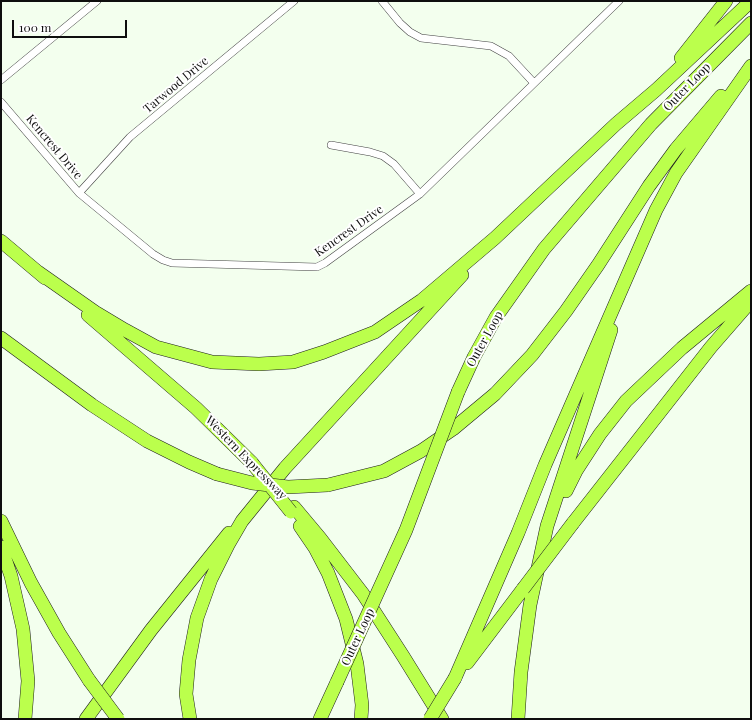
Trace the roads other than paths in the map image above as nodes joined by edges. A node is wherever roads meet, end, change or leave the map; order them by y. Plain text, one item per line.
1 (294, 1) edge
2 (382, 1) edge
3 (619, 1) edge
4 (726, 1) edge
5 (751, 1) edge
6 (93, 2) edge
7 (751, 23) edge
8 (751, 60) edge
9 (751, 66) edge
10 (1, 80) edge
11 (534, 83) junction
12 (656, 90) junction
13 (1, 102) edge
14 (331, 145) dead end
15 (79, 193) junction
16 (420, 194) junction
17 (495, 238) junction
18 (1, 241) edge
19 (637, 252) junction
20 (38, 272) junction
21 (751, 291) edge
22 (751, 301) edge
23 (1, 338) edge
24 (292, 510) junction
25 (1, 521) edge
26 (242, 521) junction
27 (544, 540) junction
28 (1, 547) edge
29 (455, 678) junction
30 (25, 719) edge
31 (86, 719) edge
32 (118, 719) edge
33 (190, 719) edge
34 (320, 719) edge
35 (361, 719) edge
36 (430, 719) edge
37 (442, 719) edge
38 (518, 719) edge

1 - 15 street, Tarwood Drive
2 - 11 street
3 - 11 street, Kencrest Drive
4 - 12 highway
5 - 12 highway
6 - 10 street
7 - 34 highway, Outer Loop, bridge
8 - 23 highway, bridge
9 - 19 highway
11 - 16 street, Kencrest Drive
12 - 17 highway
13 - 15 street, Kencrest Drive
14 - 16 street
15 - 16 street, Kencrest Drive
17 - 20 highway
17 - 26 highway
18 - 20 highway, Western Expressway
19 - 27 highway
19 - 29 highway
20 - 24 highway, Western Expressway, bridge
21 - 27 highway
22 - 29 highway, bridge
24 - 35 highway
24 - 37 highway, Western Expressway
25 - 32 highway, bridge
26 - 31 highway
26 - 33 highway
27 - 38 highway
28 - 30 highway
29 - 36 highway, bridge

